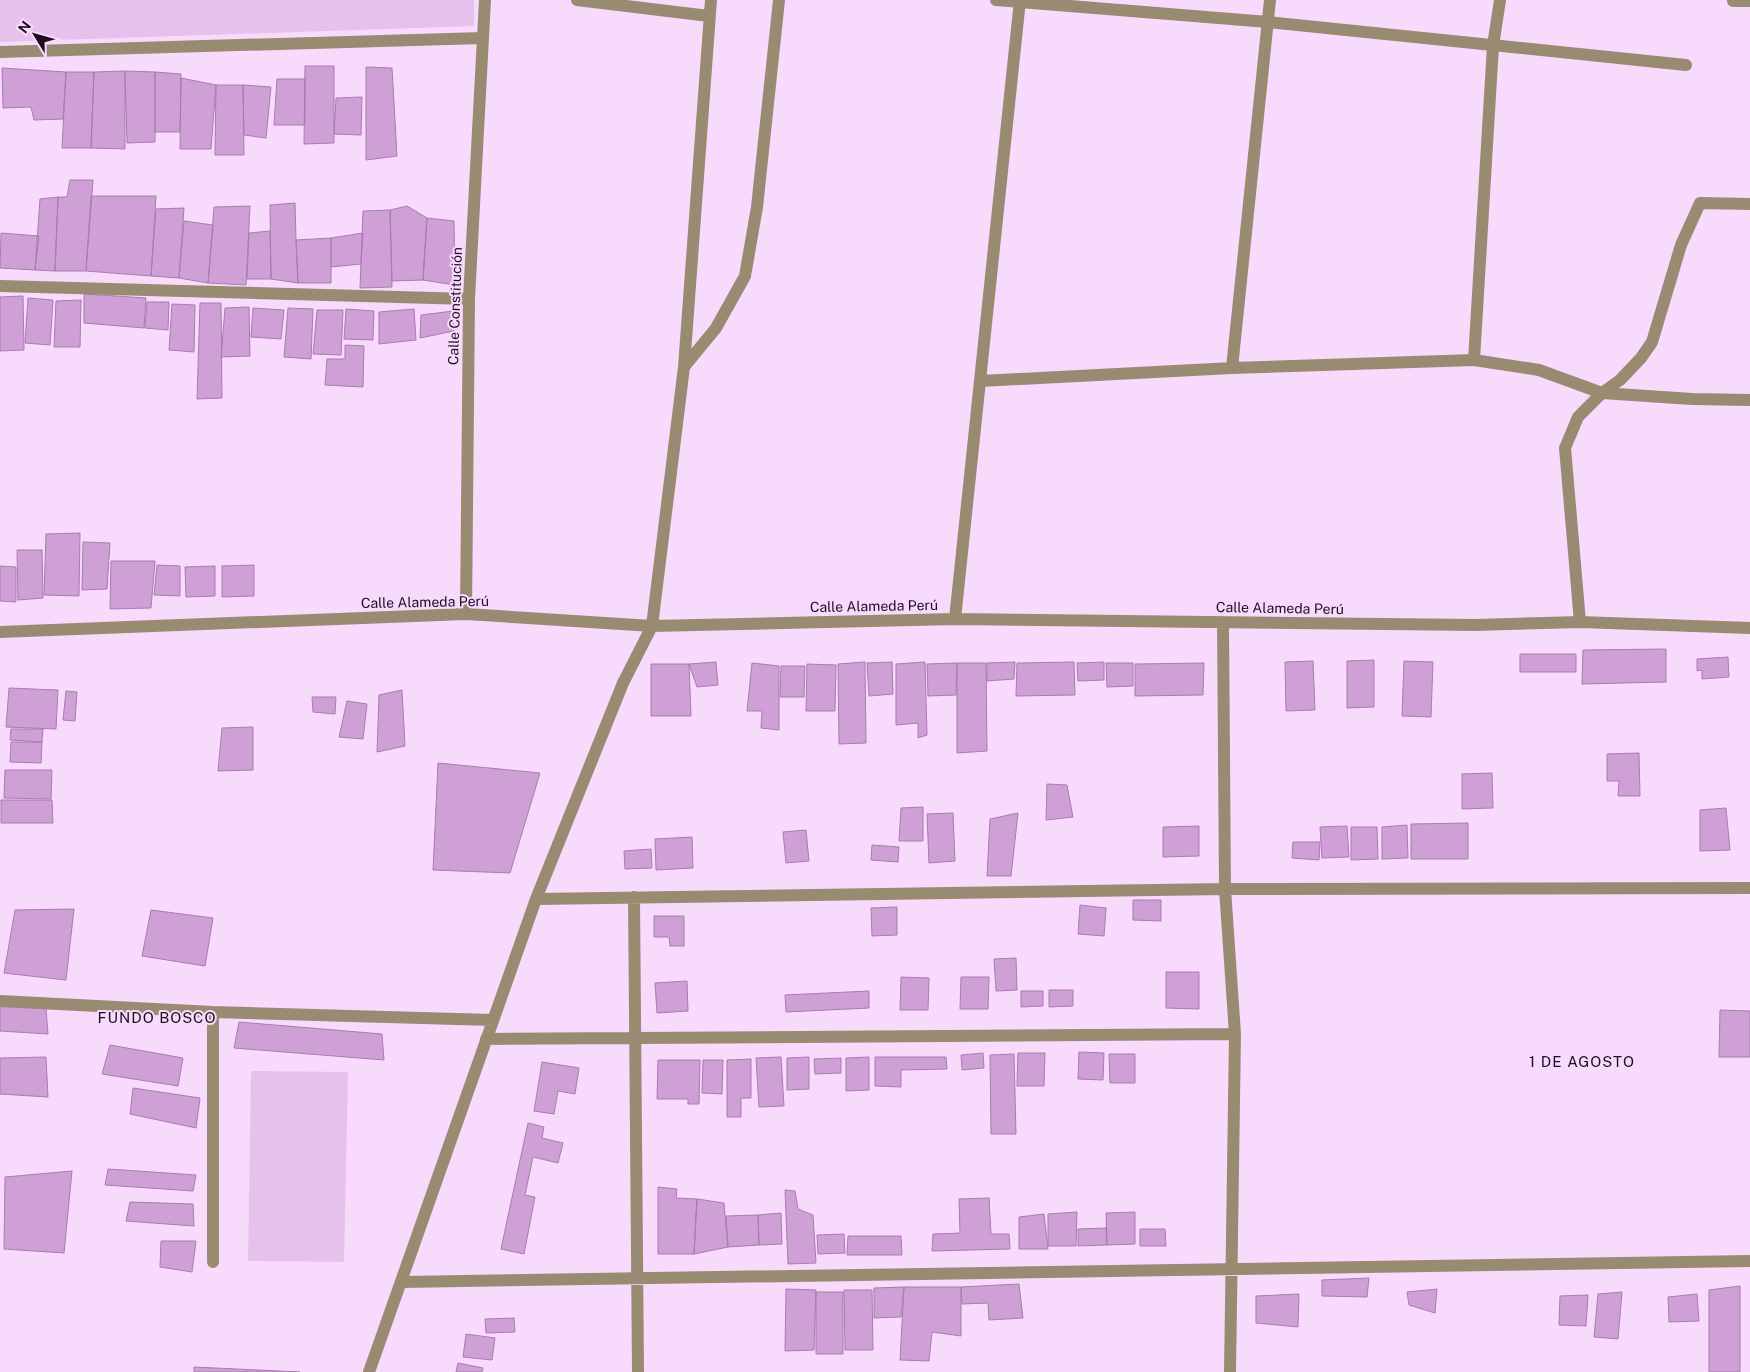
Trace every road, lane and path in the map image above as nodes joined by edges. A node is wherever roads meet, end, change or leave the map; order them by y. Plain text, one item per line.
1 (485, 0) edge
2 (577, 0) edge
3 (711, 0) edge
4 (780, 0) edge
5 (996, 0) edge
6 (1270, 0) edge
7 (1500, 0) edge
8 (1020, 1) edge
9 (1733, 1) edge
10 (1750, 1) edge
11 (709, 16) junction
12 (1268, 22) junction
13 (484, 38) junction
14 (1493, 46) junction
15 (0, 52) edge
16 (1686, 65) dead end
17 (1750, 204) edge
18 (0, 286) edge
19 (469, 299) junction
20 (1474, 360) junction
21 (684, 367) junction
22 (1232, 368) junction
23 (980, 381) junction
24 (1602, 392) junction
25 (1750, 400) edge
26 (466, 614) junction
27 (955, 619) junction
28 (1223, 622) junction
29 (1580, 622) junction
30 (652, 626) junction
31 (1750, 628) edge
32 (0, 632) edge
33 (1750, 888) edge
34 (1226, 889) junction
35 (634, 897) junction
36 (536, 899) junction
37 (0, 1001) edge
38 (213, 1012) junction
39 (493, 1020) junction
40 (1235, 1034) junction
41 (486, 1039) junction
42 (635, 1039) junction
43 (1750, 1261) edge
44 (214, 1262) dead end
45 (1233, 1270) junction
46 (638, 1279) junction
47 (401, 1282) junction
48 (369, 1372) edge
49 (638, 1372) edge
50 (1230, 1372) edge

1 - 13 street, Calle Constitución
2 - 11 street
3 - 11 street
4 - 21 street
5 - 8 street
6 - 12 street
7 - 14 street
8 - 12 street
8 - 23 street
9 - 10 street
11 - 21 street
12 - 14 street
12 - 22 street
13 - 15 street
13 - 19 street, Calle Constitución
14 - 16 street
14 - 20 street
17 - 24 street
18 - 19 street
19 - 26 street, Calle Constitución
20 - 22 street
20 - 24 street
21 - 30 street
22 - 23 street
23 - 27 street
24 - 25 street
24 - 29 street
26 - 30 street, Calle Alameda Perú
26 - 32 street, Calle Alameda Perú
27 - 28 street, Calle Alameda Perú
27 - 30 street, Calle Alameda Perú
28 - 29 street, Calle Alameda Perú
28 - 34 street
29 - 31 street, Calle Alameda Perú
30 - 36 street
33 - 34 street
34 - 35 street
34 - 40 street
35 - 36 street
35 - 42 street
36 - 39 street
37 - 38 street
38 - 39 street
38 - 44 street
39 - 41 street
40 - 42 street
40 - 45 street
41 - 42 street
41 - 47 street
42 - 46 street
43 - 45 street
45 - 46 street
45 - 50 street
46 - 47 street
46 - 49 street
47 - 48 street

